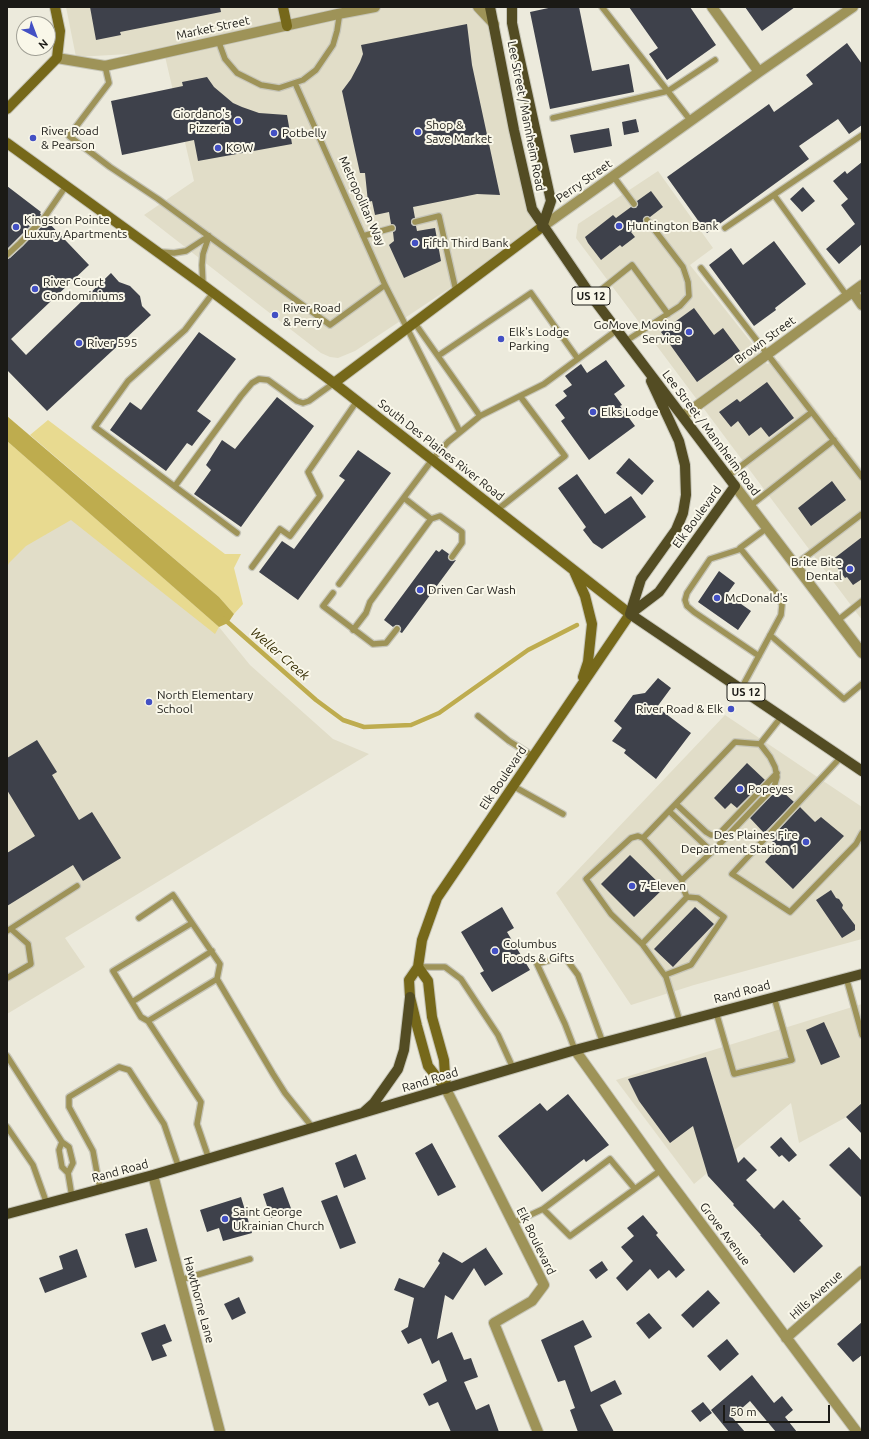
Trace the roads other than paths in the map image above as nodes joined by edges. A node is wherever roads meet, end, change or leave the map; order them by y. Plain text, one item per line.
1 (55, 7) edge
2 (283, 7) edge
3 (375, 7) edge
4 (478, 7) edge
5 (490, 7) edge
6 (512, 7) edge
7 (602, 7) edge
8 (712, 7) edge
9 (853, 7) edge
10 (859, 7) edge
11 (862, 11) edge
12 (338, 14) junction
13 (494, 24) junction
14 (287, 26) junction
15 (218, 40) junction
16 (57, 58) junction
17 (715, 60) dead end
18 (105, 66) junction
19 (759, 72) junction
20 (295, 83) junction
21 (668, 91) junction
22 (7, 109) edge
23 (553, 118) dead end
24 (691, 121) junction
25 (862, 135) edge
26 (7, 143) edge
27 (613, 176) junction
28 (66, 186) junction
29 (774, 195) junction
30 (634, 204) dead end
31 (647, 220) dead end
32 (415, 222) dead end
33 (542, 227) junction
34 (392, 228) dead end
35 (725, 228) dead end
36 (209, 236) junction
37 (363, 236) junction
38 (156, 251) junction
39 (7, 255) edge
40 (701, 268) dead end
41 (203, 285) junction
42 (385, 285) junction
43 (862, 285) edge
44 (456, 291) junction
45 (213, 293) junction
46 (850, 294) junction
47 (592, 297) junction
48 (862, 305) edge
49 (668, 314) junction
50 (410, 325) junction
51 (618, 330) junction
52 (626, 341) junction
53 (768, 354) junction
54 (438, 356) junction
55 (578, 359) junction
56 (642, 363) junction
57 (334, 383) junction
58 (520, 396) junction
59 (357, 401) junction
60 (812, 412) junction
61 (480, 416) junction
62 (683, 416) junction
63 (460, 432) junction
64 (834, 440) junction
65 (432, 460) junction
66 (728, 476) junction
67 (862, 477) edge
68 (176, 486) junction
69 (735, 486) junction
70 (404, 498) junction
71 (750, 506) junction
72 (497, 510) junction
73 (862, 514) edge
74 (431, 519) junction
75 (767, 528) junction
76 (237, 533) dead end
77 (740, 549) junction
78 (452, 557) dead end
79 (795, 565) junction
80 (252, 567) dead end
81 (573, 569) junction
82 (339, 584) dead end
83 (333, 593) dead end
84 (862, 601) edge
85 (630, 614) junction
86 (837, 621) junction
87 (397, 629) dead end
88 (354, 630) junction
89 (770, 635) junction
90 (862, 653) edge
91 (759, 656) junction
92 (862, 684) edge
93 (741, 689) junction
94 (579, 690) junction
95 (478, 716) dead end
96 (782, 716) junction
97 (760, 744) junction
98 (533, 756) junction
99 (841, 757) junction
100 (862, 771) edge
101 (777, 773) junction
102 (513, 786) junction
103 (676, 804) junction
104 (669, 811) junction
105 (564, 814) dead end
106 (862, 833) edge
107 (643, 838) junction
108 (715, 849) junction
109 (682, 880) junction
110 (77, 886) dead end
111 (687, 897) junction
112 (139, 918) dead end
113 (192, 923) junction
114 (9, 930) edge
115 (642, 944) junction
116 (212, 951) junction
117 (418, 967) junction
118 (862, 974) edge
119 (665, 975) junction
120 (846, 977) junction
121 (7, 978) edge
122 (218, 979) junction
123 (410, 997) junction
124 (774, 997) junction
125 (132, 1002) junction
126 (716, 1012) junction
127 (148, 1021) junction
128 (680, 1022) junction
129 (861, 1030) edge
130 (602, 1043) junction
131 (575, 1050) junction
132 (7, 1056) edge
133 (513, 1068) junction
134 (446, 1089) junction
135 (362, 1113) junction
136 (7, 1127) edge
137 (313, 1128) junction
138 (62, 1142) junction
139 (208, 1159) junction
140 (179, 1168) junction
141 (661, 1170) junction
142 (68, 1173) junction
143 (153, 1175) junction
144 (100, 1189) junction
145 (635, 1189) junction
146 (72, 1197) junction
147 (47, 1204) junction
148 (543, 1209) junction
149 (7, 1214) edge
150 (513, 1223) junction
151 (250, 1259) dead end
152 (862, 1271) edge
153 (180, 1280) junction
154 (786, 1338) junction
155 (220, 1432) edge
156 (538, 1432) edge
157 (857, 1432) edge

1 - 16 main road
2 - 14 main road
3 - 12 street, Market Street
4 - 13 street
5 - 13 main road, Lee Street / Mannheim Road / US 12
6 - 33 main road, Lee Street / Mannheim Road
7 - 21 lane
8 - 19 street
9 - 19 street, Perry Street
10 - 11 street
12 - 14 street, Market Street
12 - 20 lane
13 - 33 main road, Lee Street / Mannheim Road / US 12
14 - 15 street, Market Street
15 - 18 street, Market Street
15 - 20 lane
16 - 18 street, Market Street
16 - 22 main road
17 - 21 lane
18 - 36 lane
19 - 24 street, Perry Street
20 - 37 lane, Metropolitan Way
21 - 23 lane
21 - 24 lane
24 - 27 street, Perry Street
25 - 29 lane
26 - 28 main road, South Des Plaines River Road
27 - 30 lane
27 - 33 street, Perry Street
28 - 38 main road, South Des Plaines River Road
28 - 39 lane
29 - 35 lane
29 - 46 lane
31 - 49 lane
32 - 44 lane
33 - 44 main road, Perry Street
33 - 47 main road, Lee Street / Mannheim Road / US 12
34 - 37 lane
36 - 38 lane
36 - 41 lane
36 - 42 lane
37 - 42 lane, Metropolitan Way
38 - 41 main road, South Des Plaines River Road
40 - 53 lane
41 - 45 main road, South Des Plaines River Road
42 - 50 lane, Metropolitan Way
43 - 46 street, Brown Street
44 - 50 main road, Perry Street
45 - 57 main road, South Des Plaines River Road
45 - 68 lane
46 - 48 street
46 - 53 street, Brown Street
47 - 49 lane
47 - 51 main road, Lee Street / Mannheim Road / US 12
49 - 52 lane
50 - 54 lane
50 - 57 main road, Perry Street
50 - 63 lane
51 - 52 main road, Lee Street / Mannheim Road / US 12
51 - 55 lane
52 - 56 main road, Lee Street / Mannheim Road / US 12
53 - 60 lane
53 - 62 street, Brown Street
54 - 55 lane
54 - 61 lane
55 - 58 lane
56 - 62 main road, Lee Street / Mannheim Road / US 12
56 - 85 main road, Elk Boulevard
57 - 59 main road, South Des Plaines River Road
57 - 68 lane
58 - 61 lane
58 - 72 lane
59 - 65 main road, South Des Plaines River Road
59 - 80 lane
60 - 64 lane
60 - 66 lane
61 - 63 lane
62 - 66 main road, Lee Street / Mannheim Road / US 12
63 - 65 lane
64 - 67 lane
64 - 71 lane
65 - 70 lane
65 - 72 main road, South Des Plaines River Road
66 - 69 main road, Lee Street / Mannheim Road / US 12
68 - 76 lane
69 - 71 street, Lee Street / Mannheim Road
69 - 85 main road, Elk Boulevard
70 - 74 lane
70 - 82 lane
71 - 75 street, Lee Street / Mannheim Road
72 - 81 main road, South Des Plaines River Road
73 - 79 lane
74 - 78 lane
74 - 88 lane
75 - 77 lane
75 - 79 street, Lee Street / Mannheim Road
77 - 89 lane
77 - 91 lane
79 - 86 street, Lee Street / Mannheim Road
81 - 85 main road, South Des Plaines River Road
81 - 94 main road
83 - 88 lane
84 - 86 lane
85 - 93 main road, South Des Plaines River Road / US 12
85 - 94 main road, Elk Boulevard
86 - 90 street, Lee Street / Mannheim Road
87 - 88 lane
89 - 91 lane
89 - 92 lane
91 - 93 lane
93 - 96 main road, South Des Plaines River Road / US 12
94 - 98 main road, Elk Boulevard
95 - 98 lane
96 - 97 lane
96 - 99 main road, South Des Plaines River Road / US 12
97 - 101 lane
97 - 103 lane
98 - 102 main road, Elk Boulevard
99 - 100 main road, South Des Plaines River Road / US 12
99 - 106 lane
101 - 103 lane
101 - 108 lane
102 - 105 lane
102 - 117 main road, Elk Boulevard
103 - 104 lane
104 - 107 lane
104 - 108 lane
107 - 109 lane
107 - 115 lane
108 - 109 lane
109 - 111 lane
110 - 114 lane
111 - 115 lane
111 - 119 lane
112 - 113 lane
113 - 116 lane
113 - 125 lane
114 - 121 lane
115 - 119 lane
116 - 122 lane
116 - 125 lane
117 - 123 main road, Elk Boulevard
117 - 133 lane
117 - 134 main road, Elk Boulevard
118 - 120 main road, Rand Road
119 - 128 lane
120 - 124 main road, Rand Road
120 - 129 lane
122 - 127 lane
122 - 137 lane
123 - 134 main road, Elk Boulevard
123 - 135 main road
124 - 126 main road, Rand Road
124 - 126 lane
125 - 127 lane
126 - 128 main road, Rand Road
127 - 139 lane
128 - 130 main road, Rand Road
130 - 131 main road, Rand Road
130 - 131 lane
131 - 133 main road, Rand Road
131 - 141 street, Grove Avenue
132 - 138 lane
133 - 134 main road, Rand Road
134 - 135 main road, Rand Road
134 - 150 street, Elk Boulevard
135 - 137 main road, Rand Road
136 - 147 lane
137 - 139 main road, Rand Road
138 - 142 lane
138 - 142 lane
139 - 140 main road, Rand Road
140 - 143 main road, Rand Road
140 - 144 lane
141 - 145 lane
141 - 154 street, Grove Avenue
142 - 146 lane
143 - 144 main road, Rand Road
143 - 153 street, Hawthorne Lane
144 - 146 main road, Rand Road
145 - 148 lane
145 - 148 lane
146 - 147 main road, Rand Road
147 - 149 main road, Rand Road
148 - 150 lane
150 - 156 street, Elk Boulevard
151 - 153 lane
152 - 154 street, Hills Avenue
153 - 155 street, Hawthorne Lane
154 - 157 street, Grove Avenue

